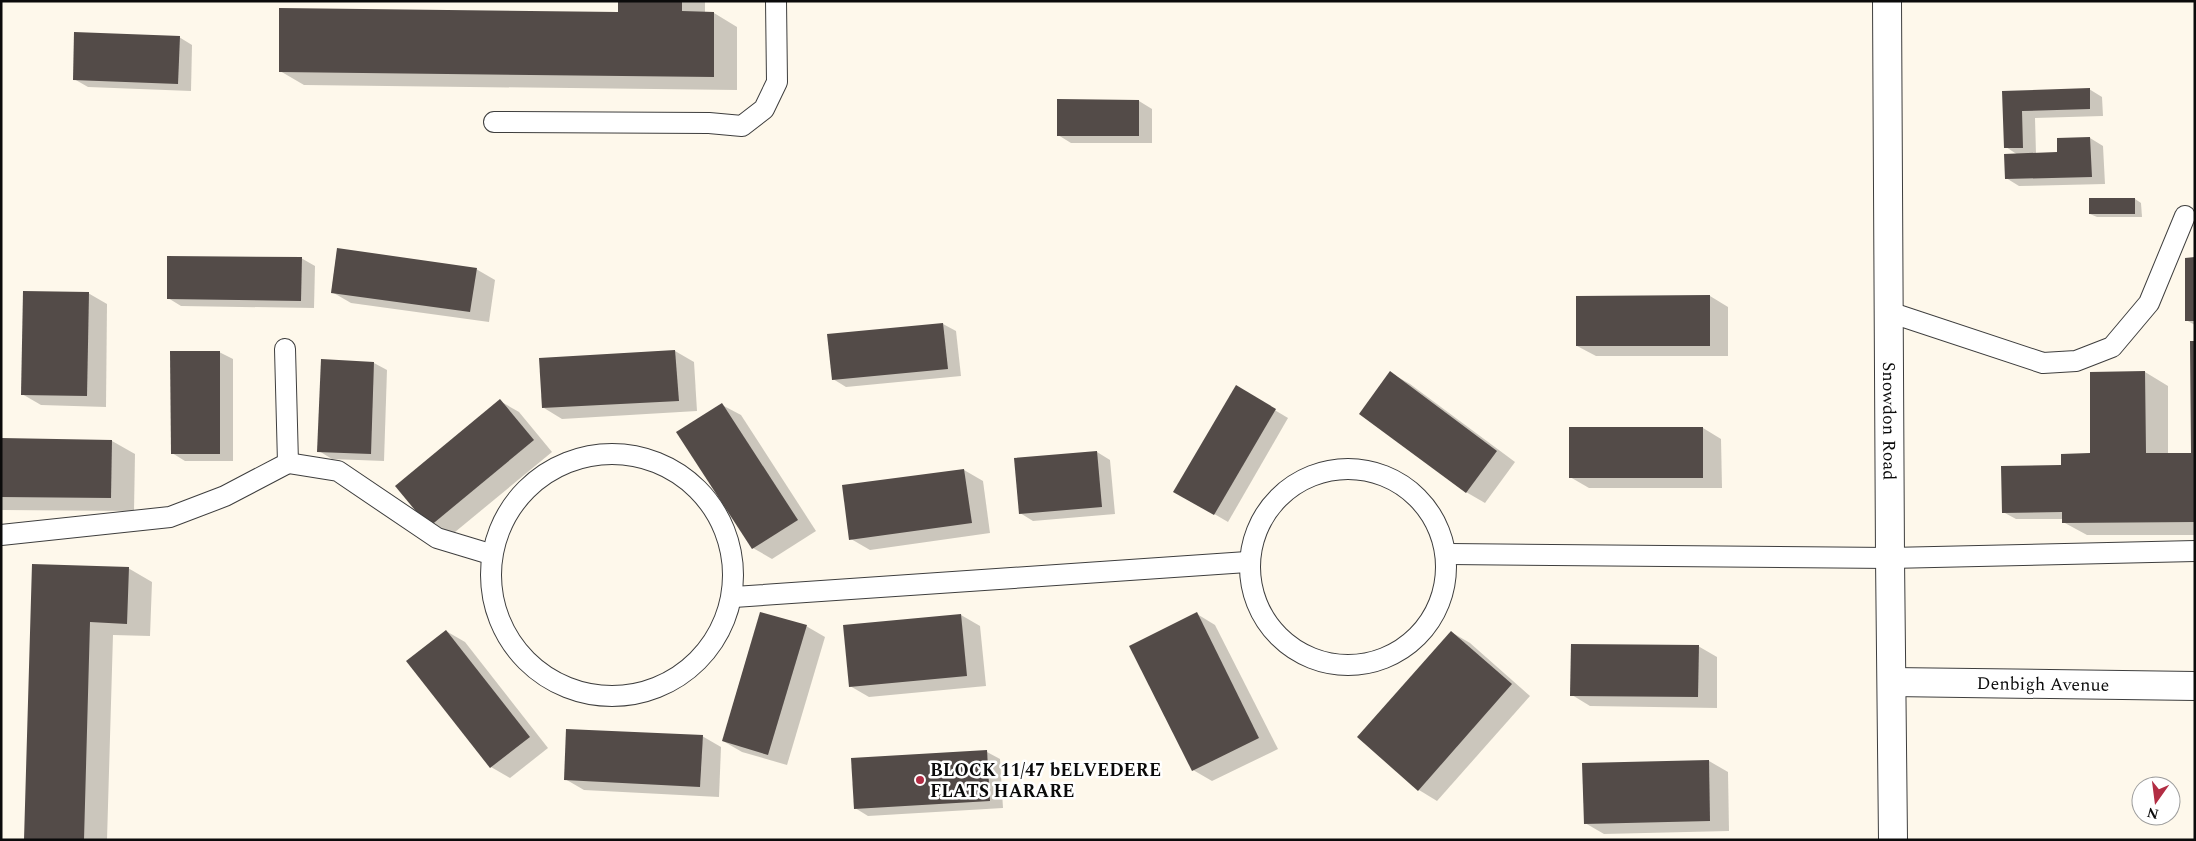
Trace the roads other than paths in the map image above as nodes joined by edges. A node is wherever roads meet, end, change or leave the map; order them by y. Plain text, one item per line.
1 (776, 1) edge
2 (1887, 1) edge
3 (494, 122) dead end
4 (2185, 216) dead end
5 (1888, 312) junction
6 (285, 349) dead end
7 (288, 463) junction
8 (1, 534) edge
9 (2195, 551) edge
10 (490, 554) junction
11 (1449, 554) junction
12 (1890, 558) junction
13 (1248, 562) junction
14 (734, 596) junction
15 (1892, 682) junction
16 (2195, 686) edge
17 (1893, 840) edge

1 - 3 lane
2 - 5 street, Snowdon Road
4 - 5 lane
5 - 12 street, Snowdon Road
6 - 7 lane
7 - 8 lane
7 - 10 lane
9 - 12 lane
10 - 14 lane
10 - 14 lane
11 - 12 lane
11 - 13 lane
11 - 13 lane
12 - 15 street, Snowdon Road
13 - 14 lane
15 - 16 street, Denbigh Avenue
15 - 17 street, Snowdon Road

